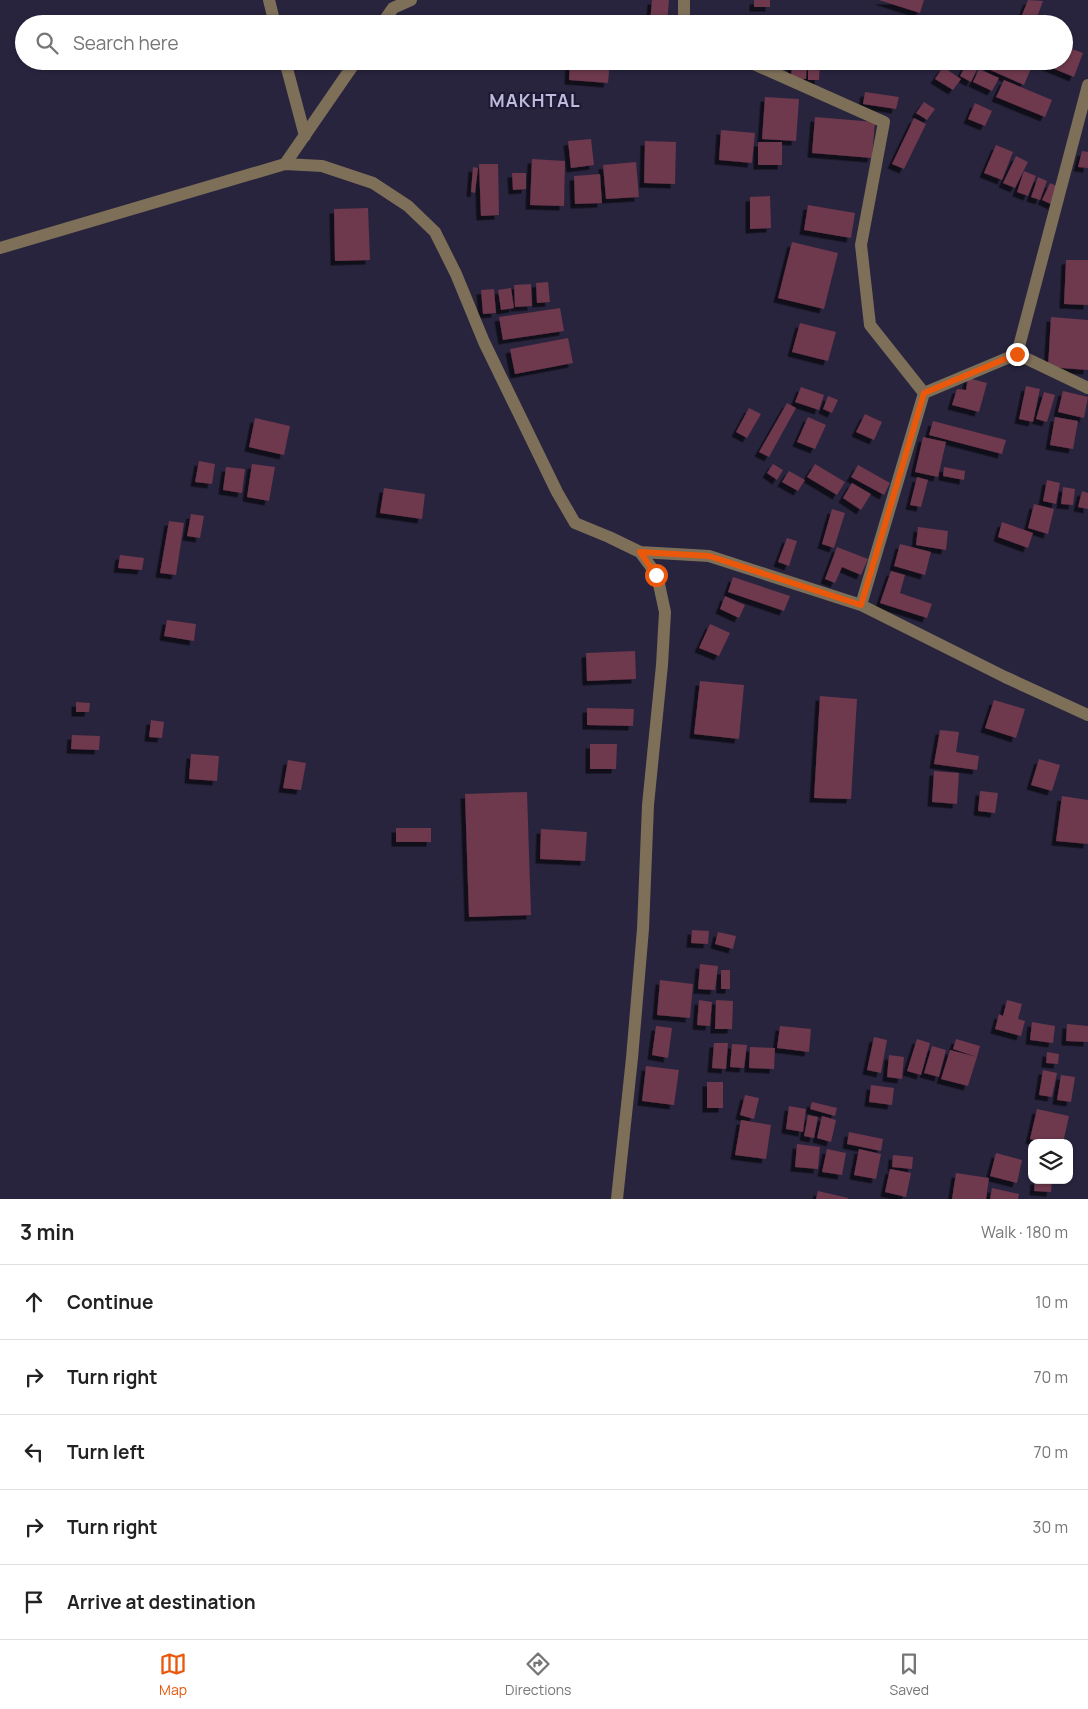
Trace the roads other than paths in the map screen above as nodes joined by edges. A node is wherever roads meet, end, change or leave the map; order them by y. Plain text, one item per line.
1 (269, 0) edge
2 (412, 0) edge
3 (684, 0) edge
4 (273, 15) edge
5 (388, 15) edge
6 (684, 15) edge
7 (287, 70) edge
8 (350, 70) edge
9 (767, 70) edge
10 (1088, 85) edge
11 (305, 136) junction
12 (285, 164) junction
13 (0, 248) edge
14 (1017, 354) junction
15 (1088, 388) edge
16 (924, 393) junction
17 (640, 552) junction
18 (861, 605) junction
19 (1088, 715) edge
20 (617, 1199) edge

1 - 4 street
2 - 5 street
3 - 6 street
7 - 11 street
8 - 11 street
9 - 16 street
10 - 14 street
11 - 12 street
12 - 13 street
12 - 17 street
14 - 15 street
14 - 16 street
16 - 18 street
17 - 18 street
17 - 20 street
18 - 19 street

